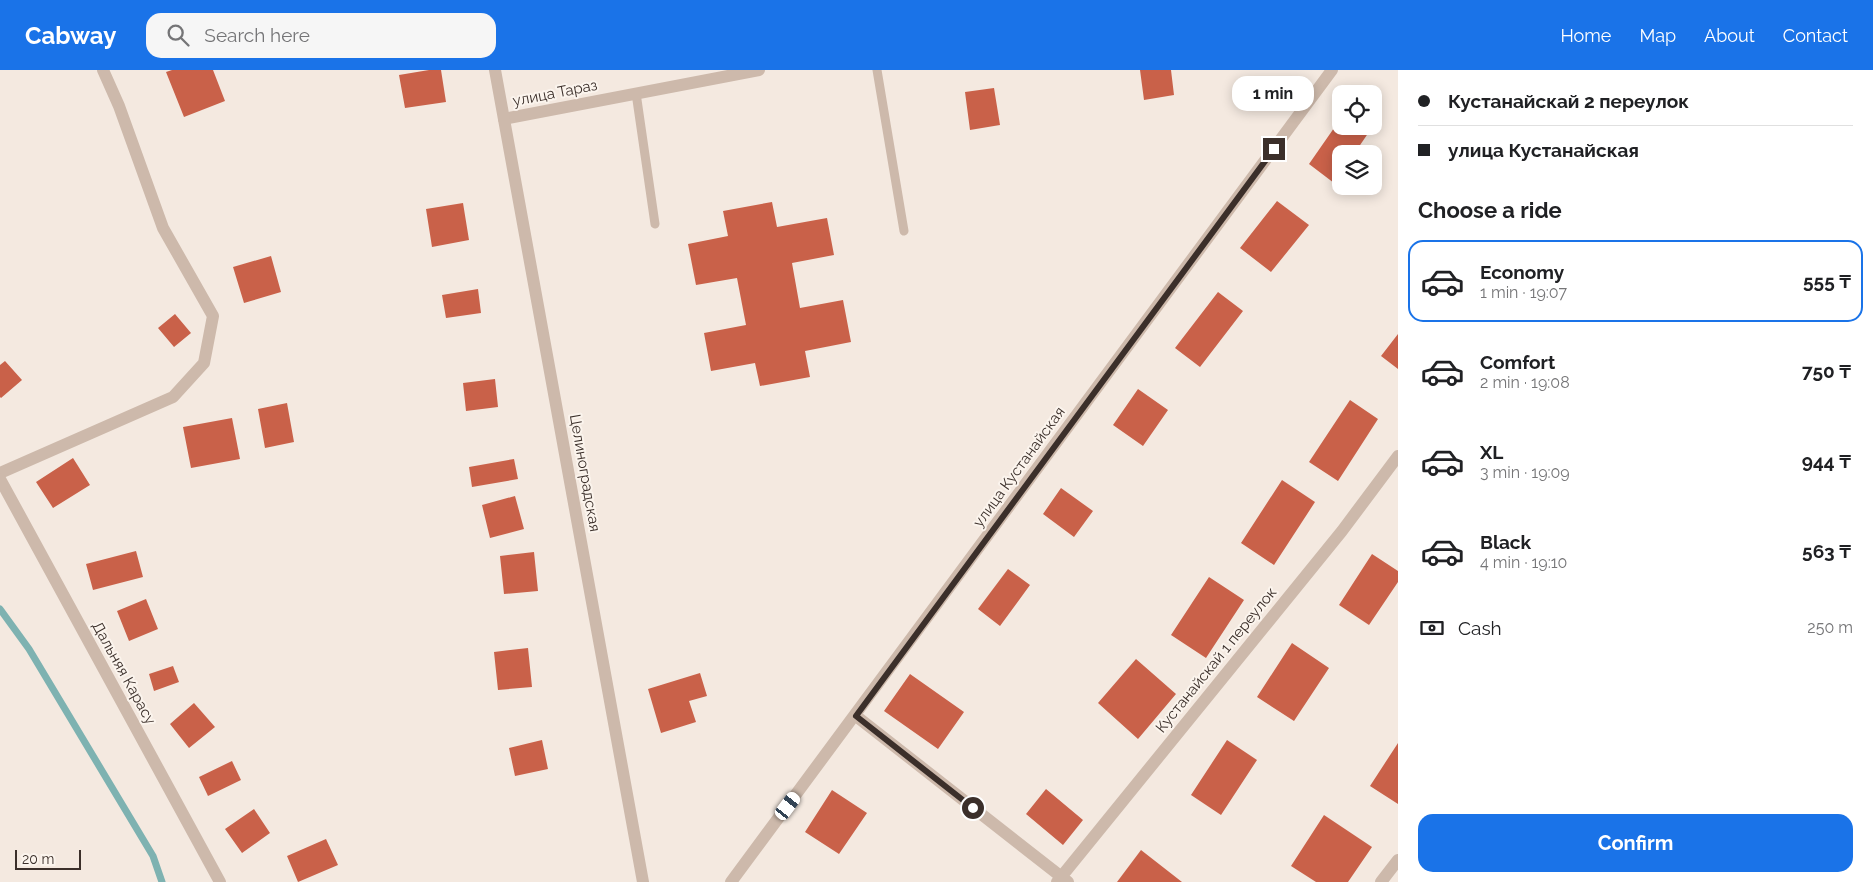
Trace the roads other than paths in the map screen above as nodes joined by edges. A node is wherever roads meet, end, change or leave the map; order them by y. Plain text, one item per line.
1 (103, 70) edge
2 (495, 70) edge
3 (759, 70) edge
4 (877, 70) edge
5 (1332, 70) edge
6 (733, 72) edge
7 (636, 93) junction
8 (504, 119) junction
9 (655, 224) dead end
10 (904, 231) dead end
11 (1398, 456) edge
12 (0, 473) edge
13 (0, 479) edge
14 (856, 716) junction
15 (1398, 860) edge
16 (1062, 880) edge
17 (220, 882) edge
18 (643, 882) edge
19 (731, 882) edge
20 (1381, 882) edge

1 - 12 street
2 - 8 street, Целиноградская
3 - 6 street, улица Тараз
4 - 10 lane
5 - 14 street, улица Кустанайская
6 - 7 street, улица Тараз
7 - 8 street, улица Тараз
7 - 9 lane
8 - 18 street, Целиноградская
11 - 16 street, Кустанайскай 1 переулок
13 - 17 street, Дальняя Карасу
14 - 16 street
14 - 19 street, улица Кустанайская
15 - 20 street

